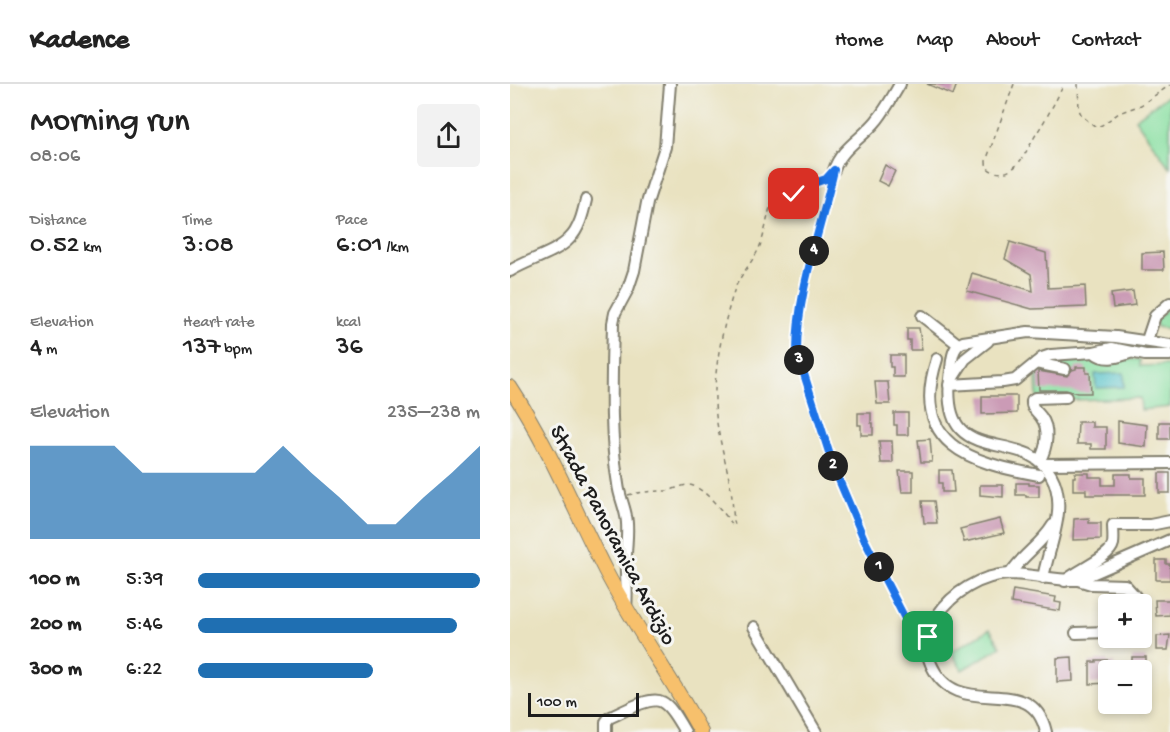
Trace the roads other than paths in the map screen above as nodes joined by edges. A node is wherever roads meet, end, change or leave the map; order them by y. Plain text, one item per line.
1 (670, 84) edge
2 (900, 84) edge
3 (834, 170) road end
4 (586, 200) dead end
5 (510, 271) edge
6 (1170, 303) edge
7 (922, 316) dead end
8 (992, 338) junction
9 (1147, 340) junction
10 (958, 344) junction
11 (1170, 345) edge
12 (1170, 355) edge
13 (937, 359) dead end
14 (1036, 363) junction
15 (1065, 369) dead end
16 (949, 385) junction
17 (510, 387) edge
18 (1066, 397) dead end
19 (1020, 451) junction
20 (1170, 463) edge
21 (1041, 466) junction
22 (1002, 468) junction
23 (1057, 517) junction
24 (1170, 521) edge
25 (1170, 540) edge
26 (1010, 574) junction
27 (1042, 578) junction
28 (1078, 580) junction
29 (1065, 581) junction
30 (1133, 594) edge
31 (626, 608) junction
32 (754, 627) dead end
33 (1098, 632) edge
34 (1076, 633) dead end
35 (606, 732) edge
36 (685, 732) edge
37 (701, 732) edge
38 (816, 732) edge
39 (1046, 732) edge

1 - 31 street
2 - 3 street
4 - 5 street
6 - 9 street
7 - 10 street
8 - 9 street
8 - 10 street
8 - 16 street
9 - 11 street
10 - 16 street
12 - 14 street
13 - 22 street
14 - 15 street
14 - 16 street
16 - 19 street
17 - 31 main road, Strada Panoramica Ardizio
18 - 21 street
19 - 21 street
19 - 22 street
20 - 21 street
21 - 22 street
21 - 23 street
23 - 26 street
23 - 27 street
24 - 29 street
25 - 28 street
26 - 27 street
26 - 39 street
27 - 29 street
28 - 29 street
28 - 30 street
31 - 37 main road, Strada Panoramica Ardizio
32 - 38 street
33 - 34 street
35 - 36 street

